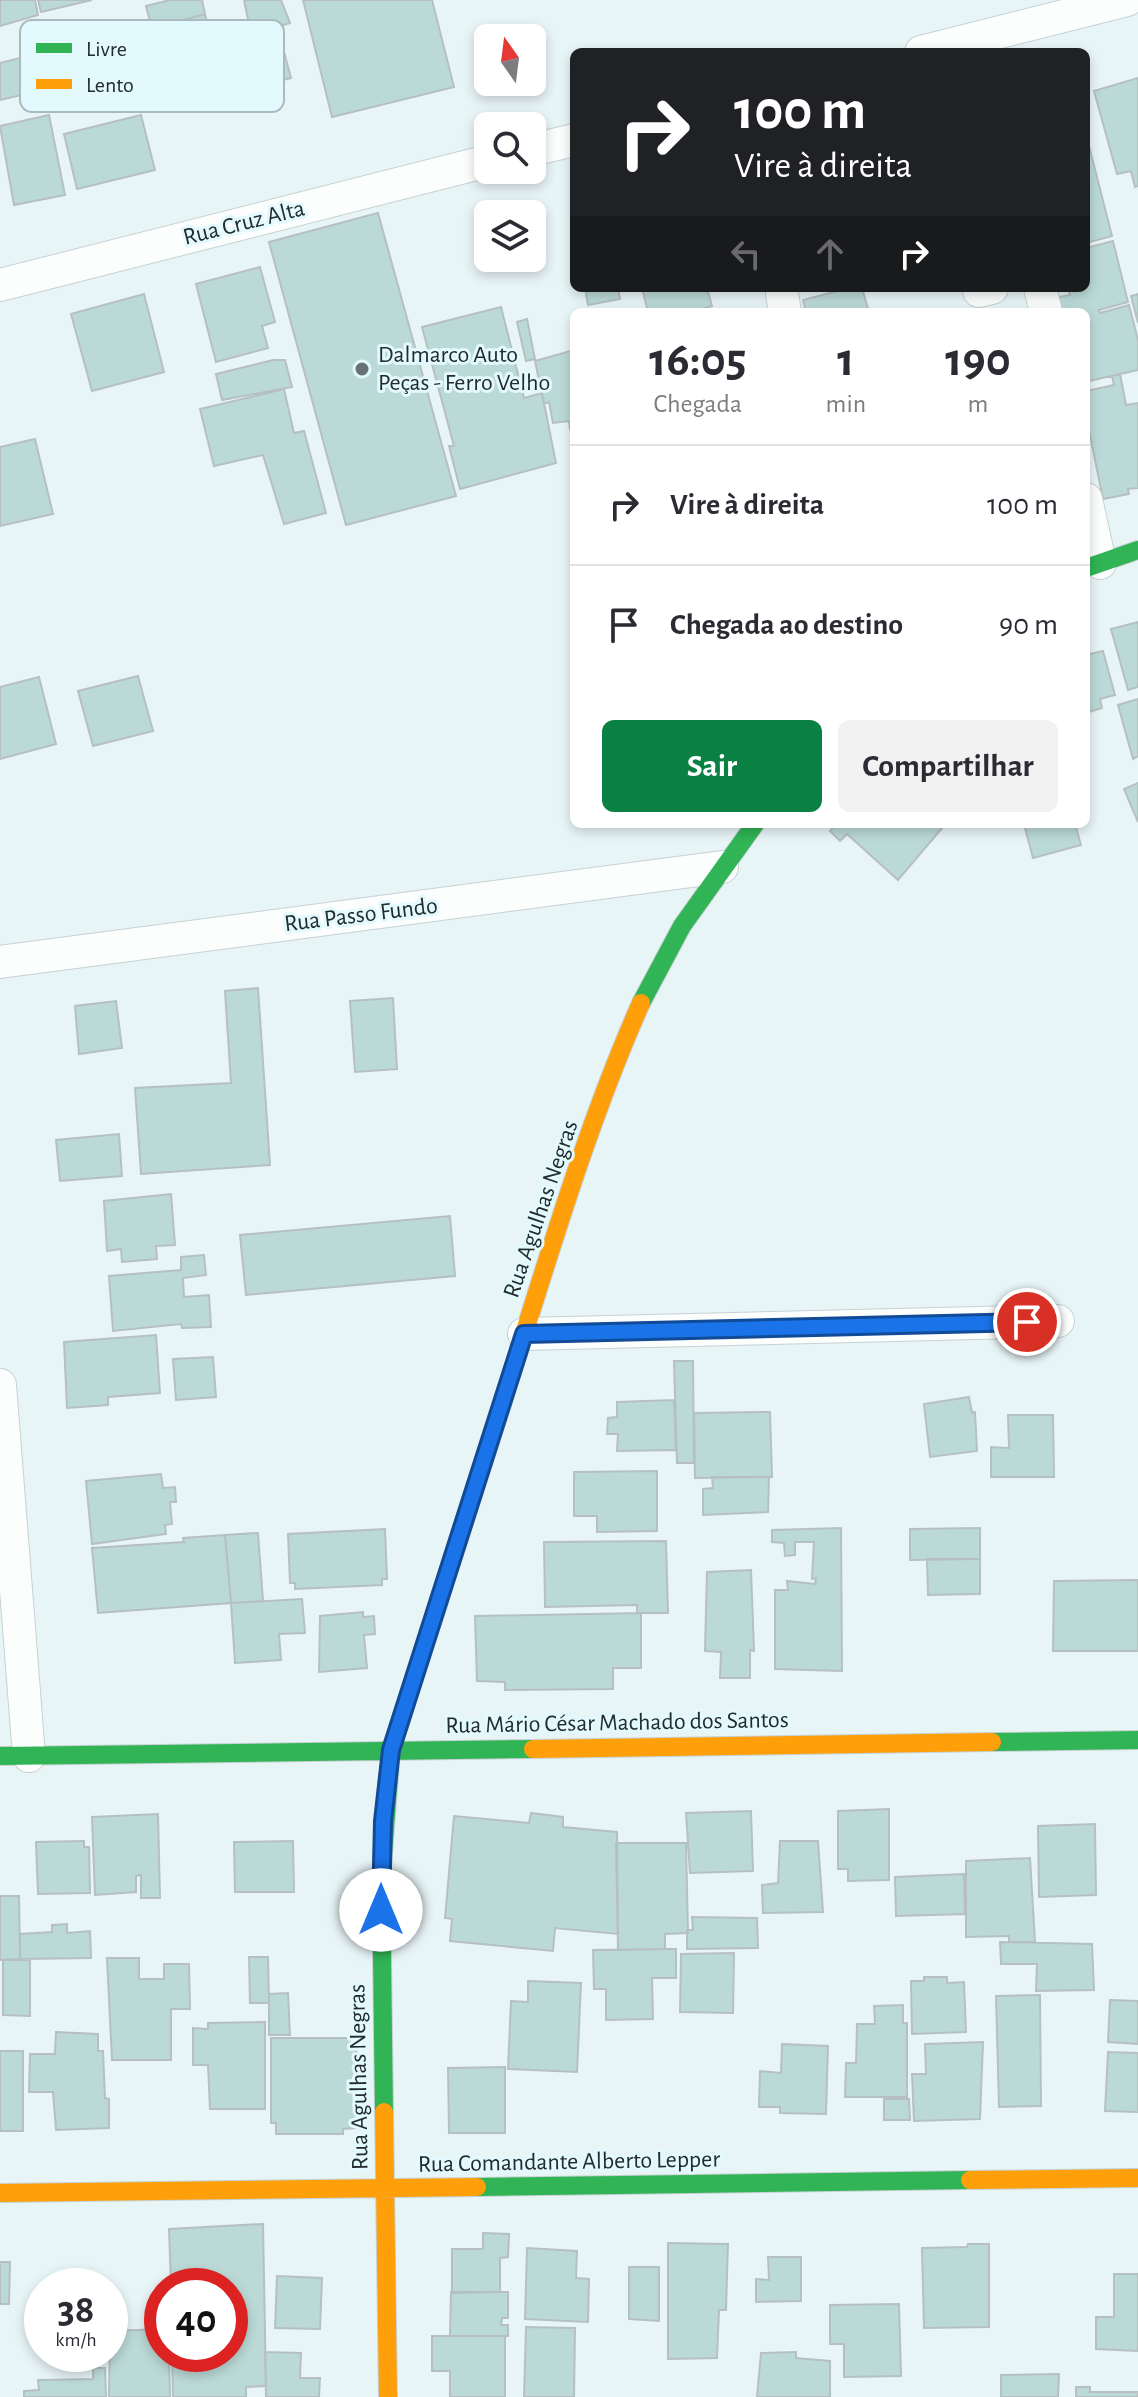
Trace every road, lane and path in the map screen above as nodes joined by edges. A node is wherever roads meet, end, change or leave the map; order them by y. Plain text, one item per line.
1 (1127, 0) edge
2 (937, 48) edge
3 (570, 141) edge
4 (546, 147) edge
5 (474, 165) edge
6 (0, 285) edge
7 (1090, 537) edge
8 (1138, 550) edge
9 (1093, 565) edge
10 (752, 828) edge
11 (722, 867) junction
12 (0, 962) edge
13 (1058, 1321) dead end
14 (524, 1334) junction
15 (0, 1385) edge
16 (1138, 1740) edge
17 (391, 1750) junction
18 (15, 1756) edge
19 (1138, 2178) edge
20 (385, 2188) junction
21 (0, 2193) edge
22 (388, 2397) edge

1 - 2 street
3 - 4 street
5 - 6 street, Rua Cruz Alta
7 - 9 street
8 - 9 street
10 - 11 street, Rua Agulhas Negras
11 - 12 street, Rua Passo Fundo
11 - 14 street, Rua Agulhas Negras
13 - 14 street
14 - 17 street, Rua Agulhas Negras
15 - 18 street
16 - 17 street, Rua Mário César Machado dos Santos
17 - 18 street, Rua Mário César Machado dos Santos
17 - 20 street, Rua Agulhas Negras
19 - 20 street, Rua Comandante Alberto Lepper
20 - 21 street, Rua Comandante Alberto Lepper
20 - 22 street, Rua Agulhas Negras

